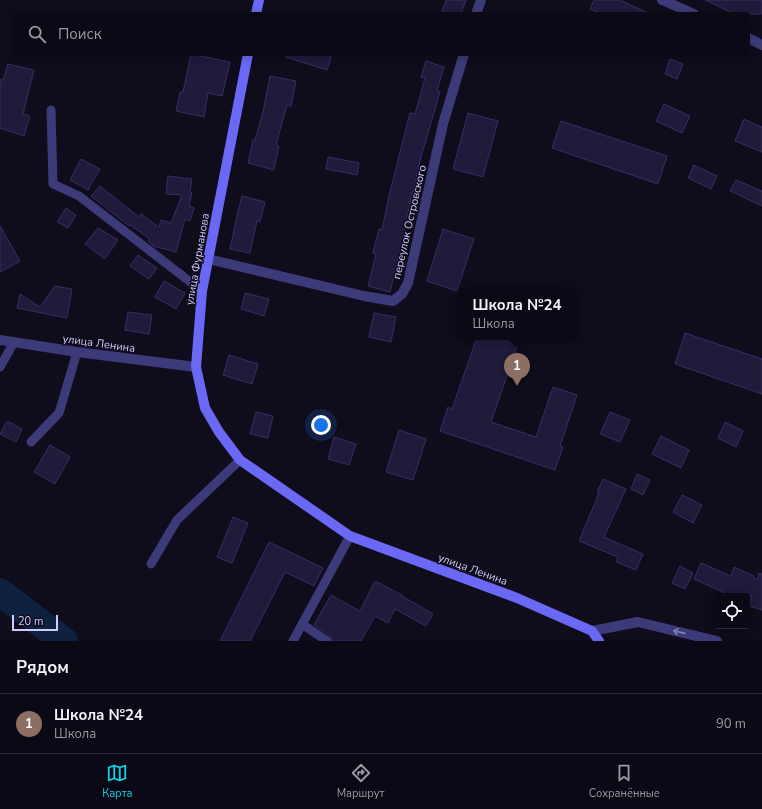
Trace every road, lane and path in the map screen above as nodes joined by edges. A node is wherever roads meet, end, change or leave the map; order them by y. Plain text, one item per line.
1 (259, 0) edge
2 (480, 0) edge
3 (662, 0) edge
4 (256, 12) edge
5 (477, 12) edge
6 (689, 12) edge
7 (750, 39) edge
8 (762, 45) edge
9 (248, 56) edge
10 (463, 56) edge
11 (52, 110) dead end
12 (208, 259) junction
13 (202, 291) junction
14 (0, 340) edge
15 (14, 342) junction
16 (77, 352) junction
17 (0, 366) edge
18 (196, 367) junction
19 (31, 442) dead end
20 (240, 460) junction
21 (350, 536) junction
22 (152, 564) dead end
23 (302, 624) junction
24 (592, 631) junction
25 (293, 641) edge
26 (328, 641) edge
27 (599, 641) edge
28 (717, 641) edge

1 - 4 main road
2 - 5 street
3 - 6 street
7 - 8 street
9 - 12 main road, улица Фурманова
10 - 12 street, переулок Островского
11 - 13 lane
12 - 13 main road, улица Фурманова
13 - 18 main road, улица Фурманова
14 - 15 street, улица Ленина
15 - 16 street, улица Ленина
15 - 17 lane
16 - 18 street, улица Ленина
16 - 19 lane
18 - 20 main road, улица Фурманова
20 - 21 main road, улица Ленина
20 - 22 lane
21 - 23 lane
21 - 24 main road, улица Ленина
23 - 25 lane
23 - 26 lane
24 - 27 main road
28 -> 24 street

